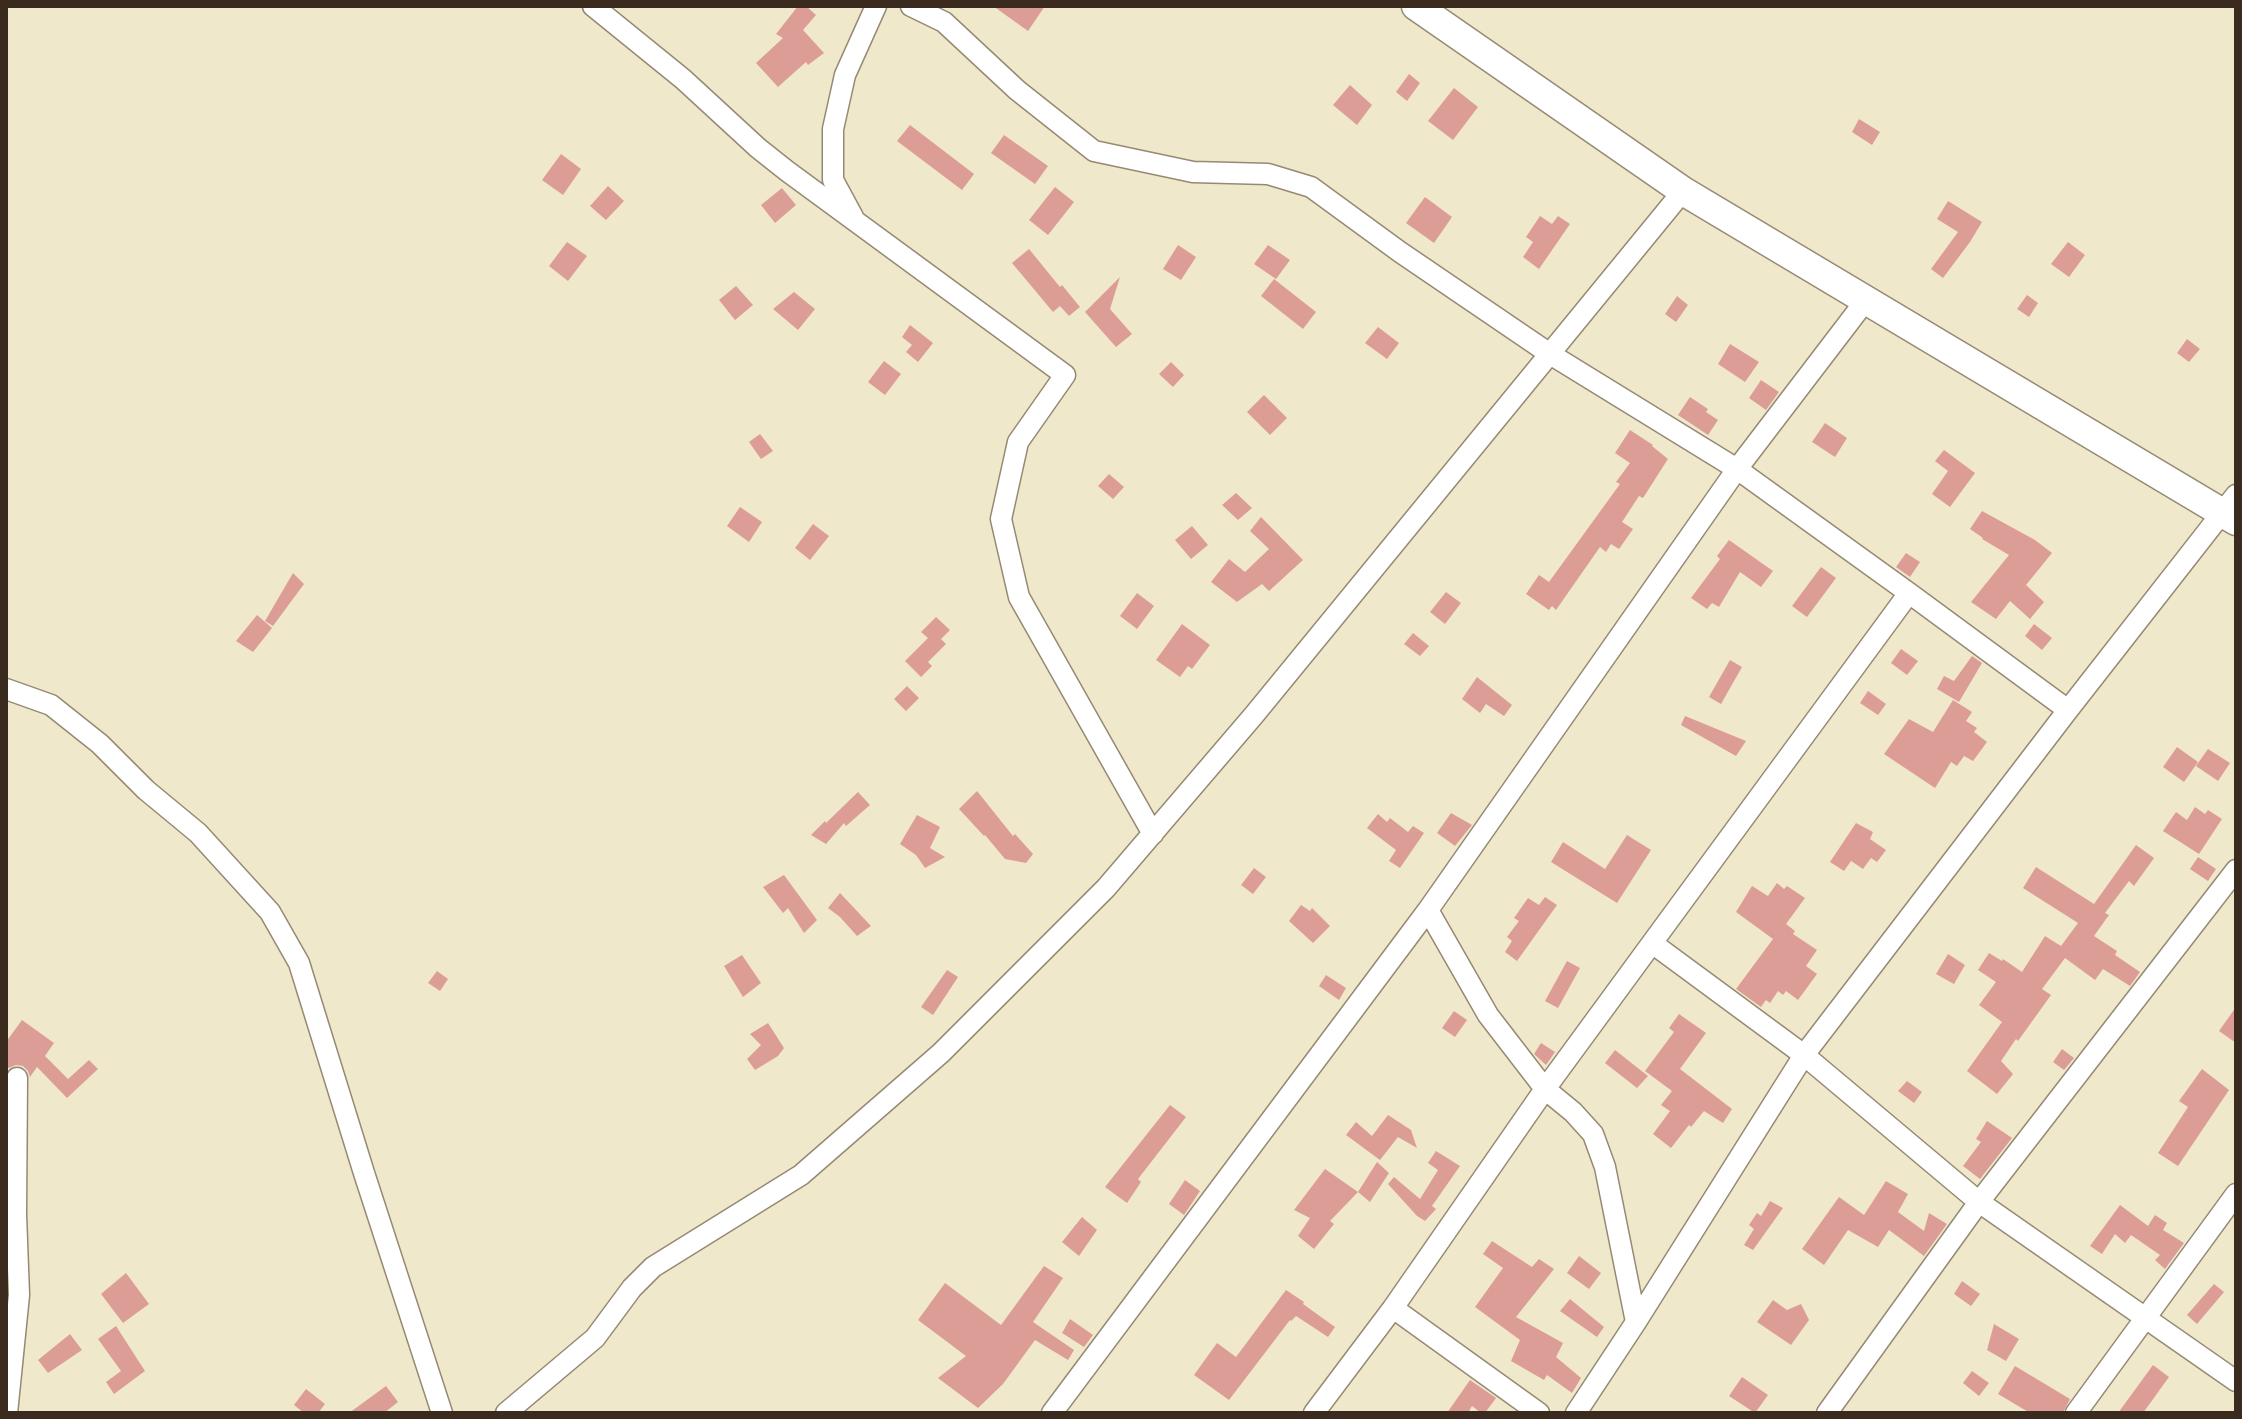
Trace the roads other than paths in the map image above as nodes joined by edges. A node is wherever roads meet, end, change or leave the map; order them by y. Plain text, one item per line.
1 (593, 6) edge
2 (876, 6) edge
3 (911, 6) edge
4 (1416, 6) edge
5 (1683, 191) junction
6 (922, 271) junction
7 (1866, 300) junction
8 (1550, 354) junction
9 (1737, 469) junction
10 (2231, 509) edge
11 (1909, 593) junction
12 (6, 689) edge
13 (2068, 710) junction
14 (1153, 834) junction
15 (2236, 870) edge
16 (1428, 910) junction
17 (1652, 943) junction
18 (1804, 1055) junction
19 (17, 1078) dead end
20 (1545, 1089) junction
21 (2236, 1194) edge
22 (1979, 1202) junction
23 (1393, 1308) junction
24 (2144, 1317) junction
25 (1636, 1322) junction
26 (2236, 1381) edge
27 (7, 1413) edge
28 (442, 1413) edge
29 (506, 1413) edge
30 (1052, 1413) edge
31 (1314, 1413) edge
32 (1539, 1413) edge
33 (1576, 1413) edge
34 (1827, 1413) edge
35 (2076, 1413) edge

1 - 6 street
2 - 6 street
3 - 8 street
4 - 5 street
5 - 7 street
5 - 8 street
6 - 14 street
7 - 9 street
7 - 10 street
8 - 9 street
8 - 14 street
9 - 11 street
9 - 16 street
10 - 13 street
11 - 13 street
11 - 17 street
12 - 28 street
13 - 18 street
14 - 29 street
15 - 22 street
16 - 20 street
16 - 30 street
17 - 18 street
17 - 20 street
18 - 22 street
18 - 25 street
19 - 27 street
20 - 23 street
20 - 25 street
21 - 24 street
22 - 24 street
22 - 34 street
23 - 31 street
23 - 32 street
24 - 26 street
24 - 35 street
25 - 33 street

